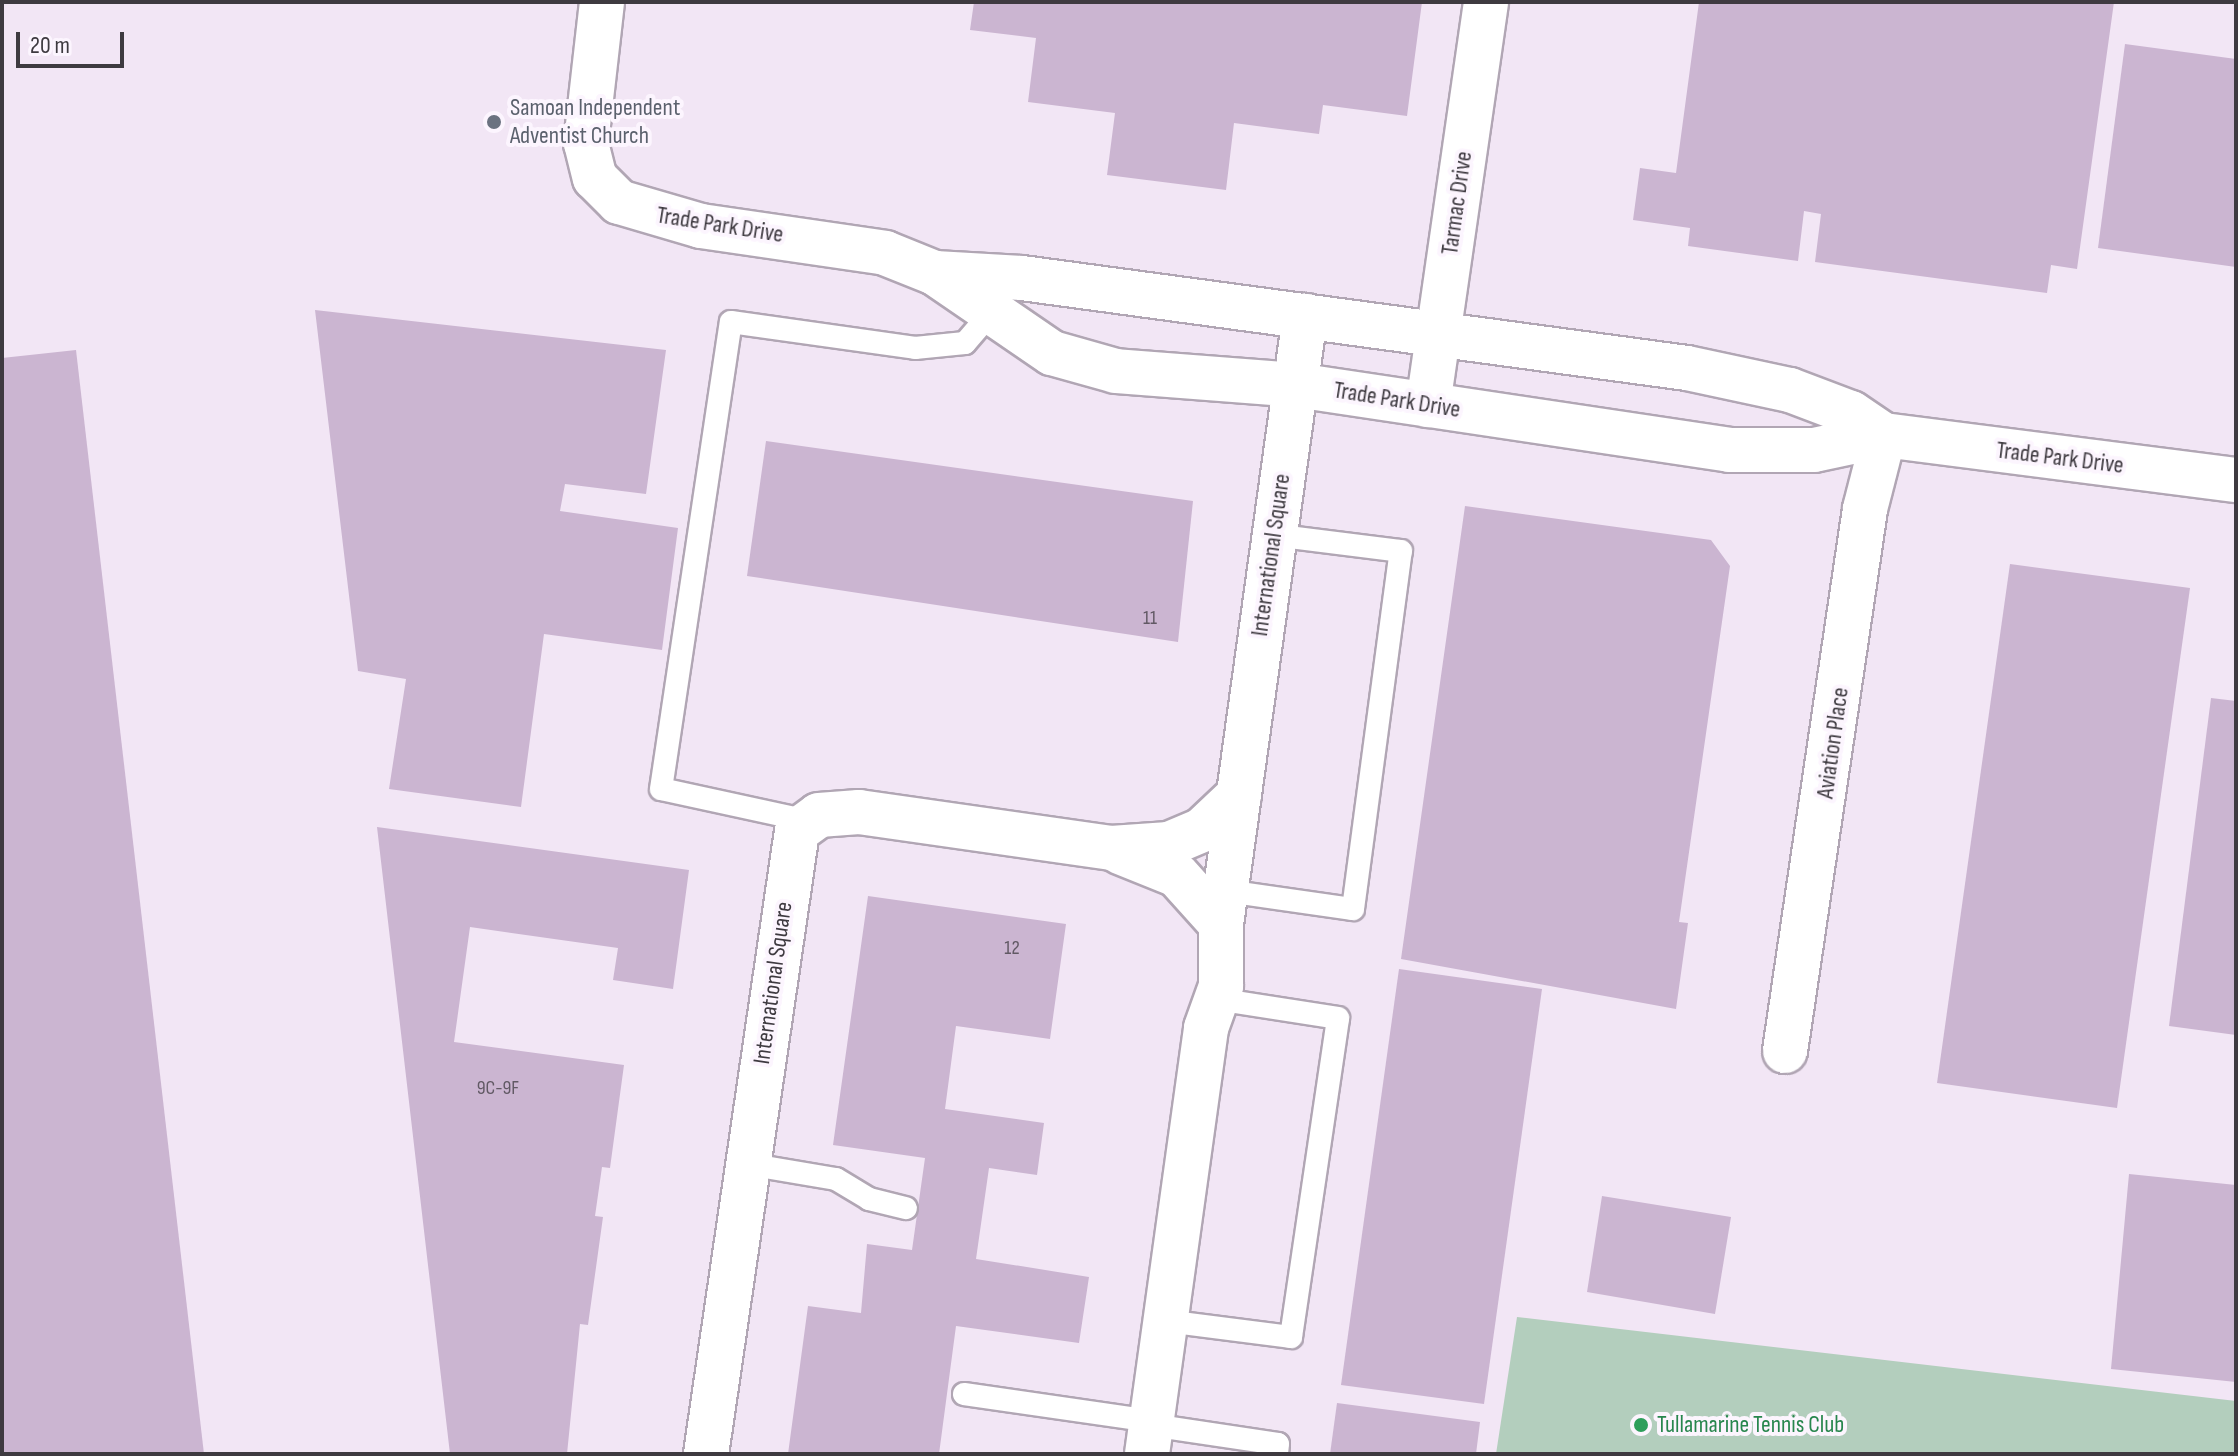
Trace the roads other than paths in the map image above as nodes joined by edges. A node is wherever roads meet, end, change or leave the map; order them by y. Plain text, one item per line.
1 (602, 2) edge
2 (1486, 2) edge
3 (935, 273) junction
4 (1022, 278) junction
5 (990, 314) junction
6 (1305, 316) junction
7 (1439, 333) junction
8 (1296, 385) junction
9 (1428, 405) junction
10 (1884, 435) junction
11 (2236, 480) edge
12 (1273, 535) junction
13 (1239, 795) junction
14 (808, 821) junction
15 (1111, 848) junction
16 (1224, 908) junction
17 (1216, 999) junction
18 (1785, 1051) dead end
19 (747, 1164) junction
20 (906, 1208) dead end
21 (1166, 1321) junction
22 (964, 1394) dead end
23 (1150, 1433) edge
24 (706, 1454) edge
25 (1277, 1454) edge

1 - 3 street, Trade Park Drive
2 - 7 street, Tarmac Drive
3 - 4 street, Trade Park Drive
3 - 5 street, Trade Park Drive
4 - 5 lane
4 - 6 street, Trade Park Drive
5 - 8 street, Trade Park Drive
5 - 14 lane
6 - 7 street, Trade Park Drive
6 - 8 street, International Square
7 - 9 street, Tarmac Drive
7 - 10 street, Trade Park Drive
8 - 9 street, Trade Park Drive
8 - 12 street, International Square
9 - 10 street, Trade Park Drive
10 - 11 street, Trade Park Drive
10 - 18 street, Aviation Place
12 - 13 street, International Square
12 - 16 lane
13 - 15 street
13 - 16 street, International Square
14 - 15 street
14 - 19 street, International Square
15 - 16 street
16 - 17 street, International Square
17 - 21 street, International Square
17 - 21 lane
19 - 20 lane
19 - 24 street, International Square
21 - 23 street, International Square
22 - 23 lane
23 - 25 lane

